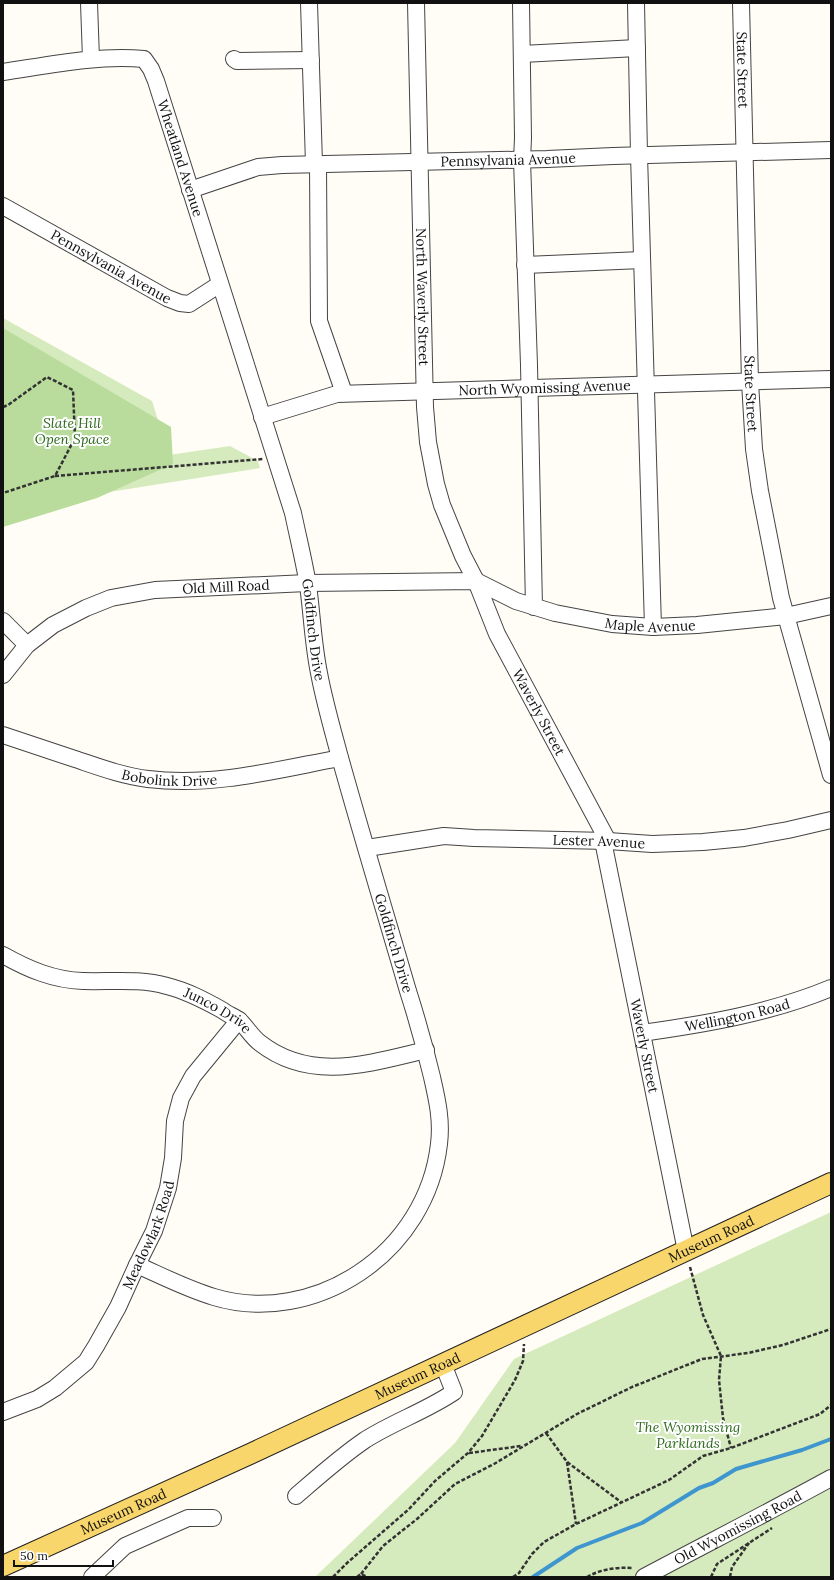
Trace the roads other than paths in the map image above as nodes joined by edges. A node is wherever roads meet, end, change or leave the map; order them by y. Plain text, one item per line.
1 (89, 3) edge
2 (309, 3) edge
3 (416, 3) edge
4 (521, 3) edge
5 (636, 3) edge
6 (741, 3) edge
7 (637, 48) junction
8 (522, 54) junction
9 (91, 59) junction
10 (234, 59) dead end
11 (311, 60) junction
12 (3, 72) edge
13 (831, 150) edge
14 (745, 153) junction
15 (639, 155) junction
16 (522, 160) junction
17 (420, 162) junction
18 (316, 164) junction
19 (190, 190) junction
20 (3, 206) edge
21 (642, 260) junction
22 (525, 265) junction
23 (220, 284) junction
24 (245, 364) joint
25 (831, 380) edge
26 (750, 382) junction
27 (646, 385) junction
28 (528, 388) junction
29 (425, 390) junction
30 (344, 393) junction
31 (262, 417) junction
32 (476, 581) junction
33 (307, 583) junction
34 (534, 606) junction
35 (831, 606) edge
36 (786, 616) junction
37 (3, 621) edge
38 (653, 627) junction
39 (27, 646) junction
40 (3, 676) edge
41 (3, 735) edge
42 (340, 758) junction
43 (831, 775) edge
44 (831, 820) edge
45 (606, 841) junction
46 (367, 848) junction
47 (3, 955) edge
48 (831, 988) edge
49 (239, 1020) junction
50 (642, 1033) junction
51 (426, 1050) junction
52 (831, 1183) edge
53 (686, 1251) junction
54 (137, 1265) junction
55 (443, 1364) junction
56 (3, 1412) edge
57 (831, 1478) edge
58 (296, 1496) dead end
59 (213, 1518) dead end
60 (3, 1566) edge
61 (92, 1577) edge
62 (645, 1577) edge

1 - 9 street
2 - 11 street
3 - 17 street, North Waverly Street
4 - 8 street
5 - 7 street
6 - 14 street, State Street
7 - 8 street
7 - 15 street
8 - 16 street
9 - 12 street
9 - 19 street, Wheatland Avenue
10 - 11 street
11 - 18 street
13 - 14 street, Pennsylvania Avenue
14 - 15 street, Pennsylvania Avenue
14 - 26 street, State Street
15 - 16 street, Pennsylvania Avenue
15 - 21 street
16 - 17 street, Pennsylvania Avenue
16 - 22 street
17 - 18 street, Pennsylvania Avenue
17 - 29 street, North Waverly Street
18 - 19 street, Pennsylvania Avenue
18 - 30 street
19 - 23 street, Wheatland Avenue
20 - 23 street, Pennsylvania Avenue
21 - 22 street
21 - 27 street
22 - 28 street
23 - 24 street, Wheatland Avenue
24 - 31 street, Goldfinch Drive
25 - 26 street, North Wyomissing Avenue
26 - 27 street, North Wyomissing Avenue
26 - 36 street, State Street
27 - 28 street, North Wyomissing Avenue
27 - 38 street
28 - 29 street, North Wyomissing Avenue
28 - 34 street
29 - 30 street, North Wyomissing Avenue
29 - 32 street, North Waverly Street
30 - 31 street, North Wyomissing Avenue
31 - 33 street, Goldfinch Drive
32 - 33 street, Old Mill Road
32 - 34 street, Maple Avenue
32 - 45 street, Waverly Street
33 - 39 street, Old Mill Road
33 - 42 street, Goldfinch Drive
34 - 38 street, Maple Avenue
35 - 36 street, Maple Avenue
36 - 38 street, Maple Avenue
36 - 43 street, State Street
37 - 39 street
39 - 40 street, Old Mill Road
41 - 42 street, Bobolink Drive
42 - 46 street, Goldfinch Drive
44 - 45 street, Lester Avenue
45 - 46 street, Lester Avenue
45 - 50 street, Waverly Street
46 - 51 street, Goldfinch Drive
47 - 49 street, Junco Drive
48 - 50 street, Wellington Road
49 - 51 street, Junco Drive
49 - 54 street, Meadowlark Road
50 - 53 street, Waverly Street
51 - 54 street, Goldfinch Drive
52 - 53 main road, Museum Road
53 - 55 main road, Museum Road
54 - 56 street, Meadowlark Road
55 - 58 street
55 - 60 main road, Museum Road
57 - 62 street, Old Wyomissing Road
59 - 61 street

